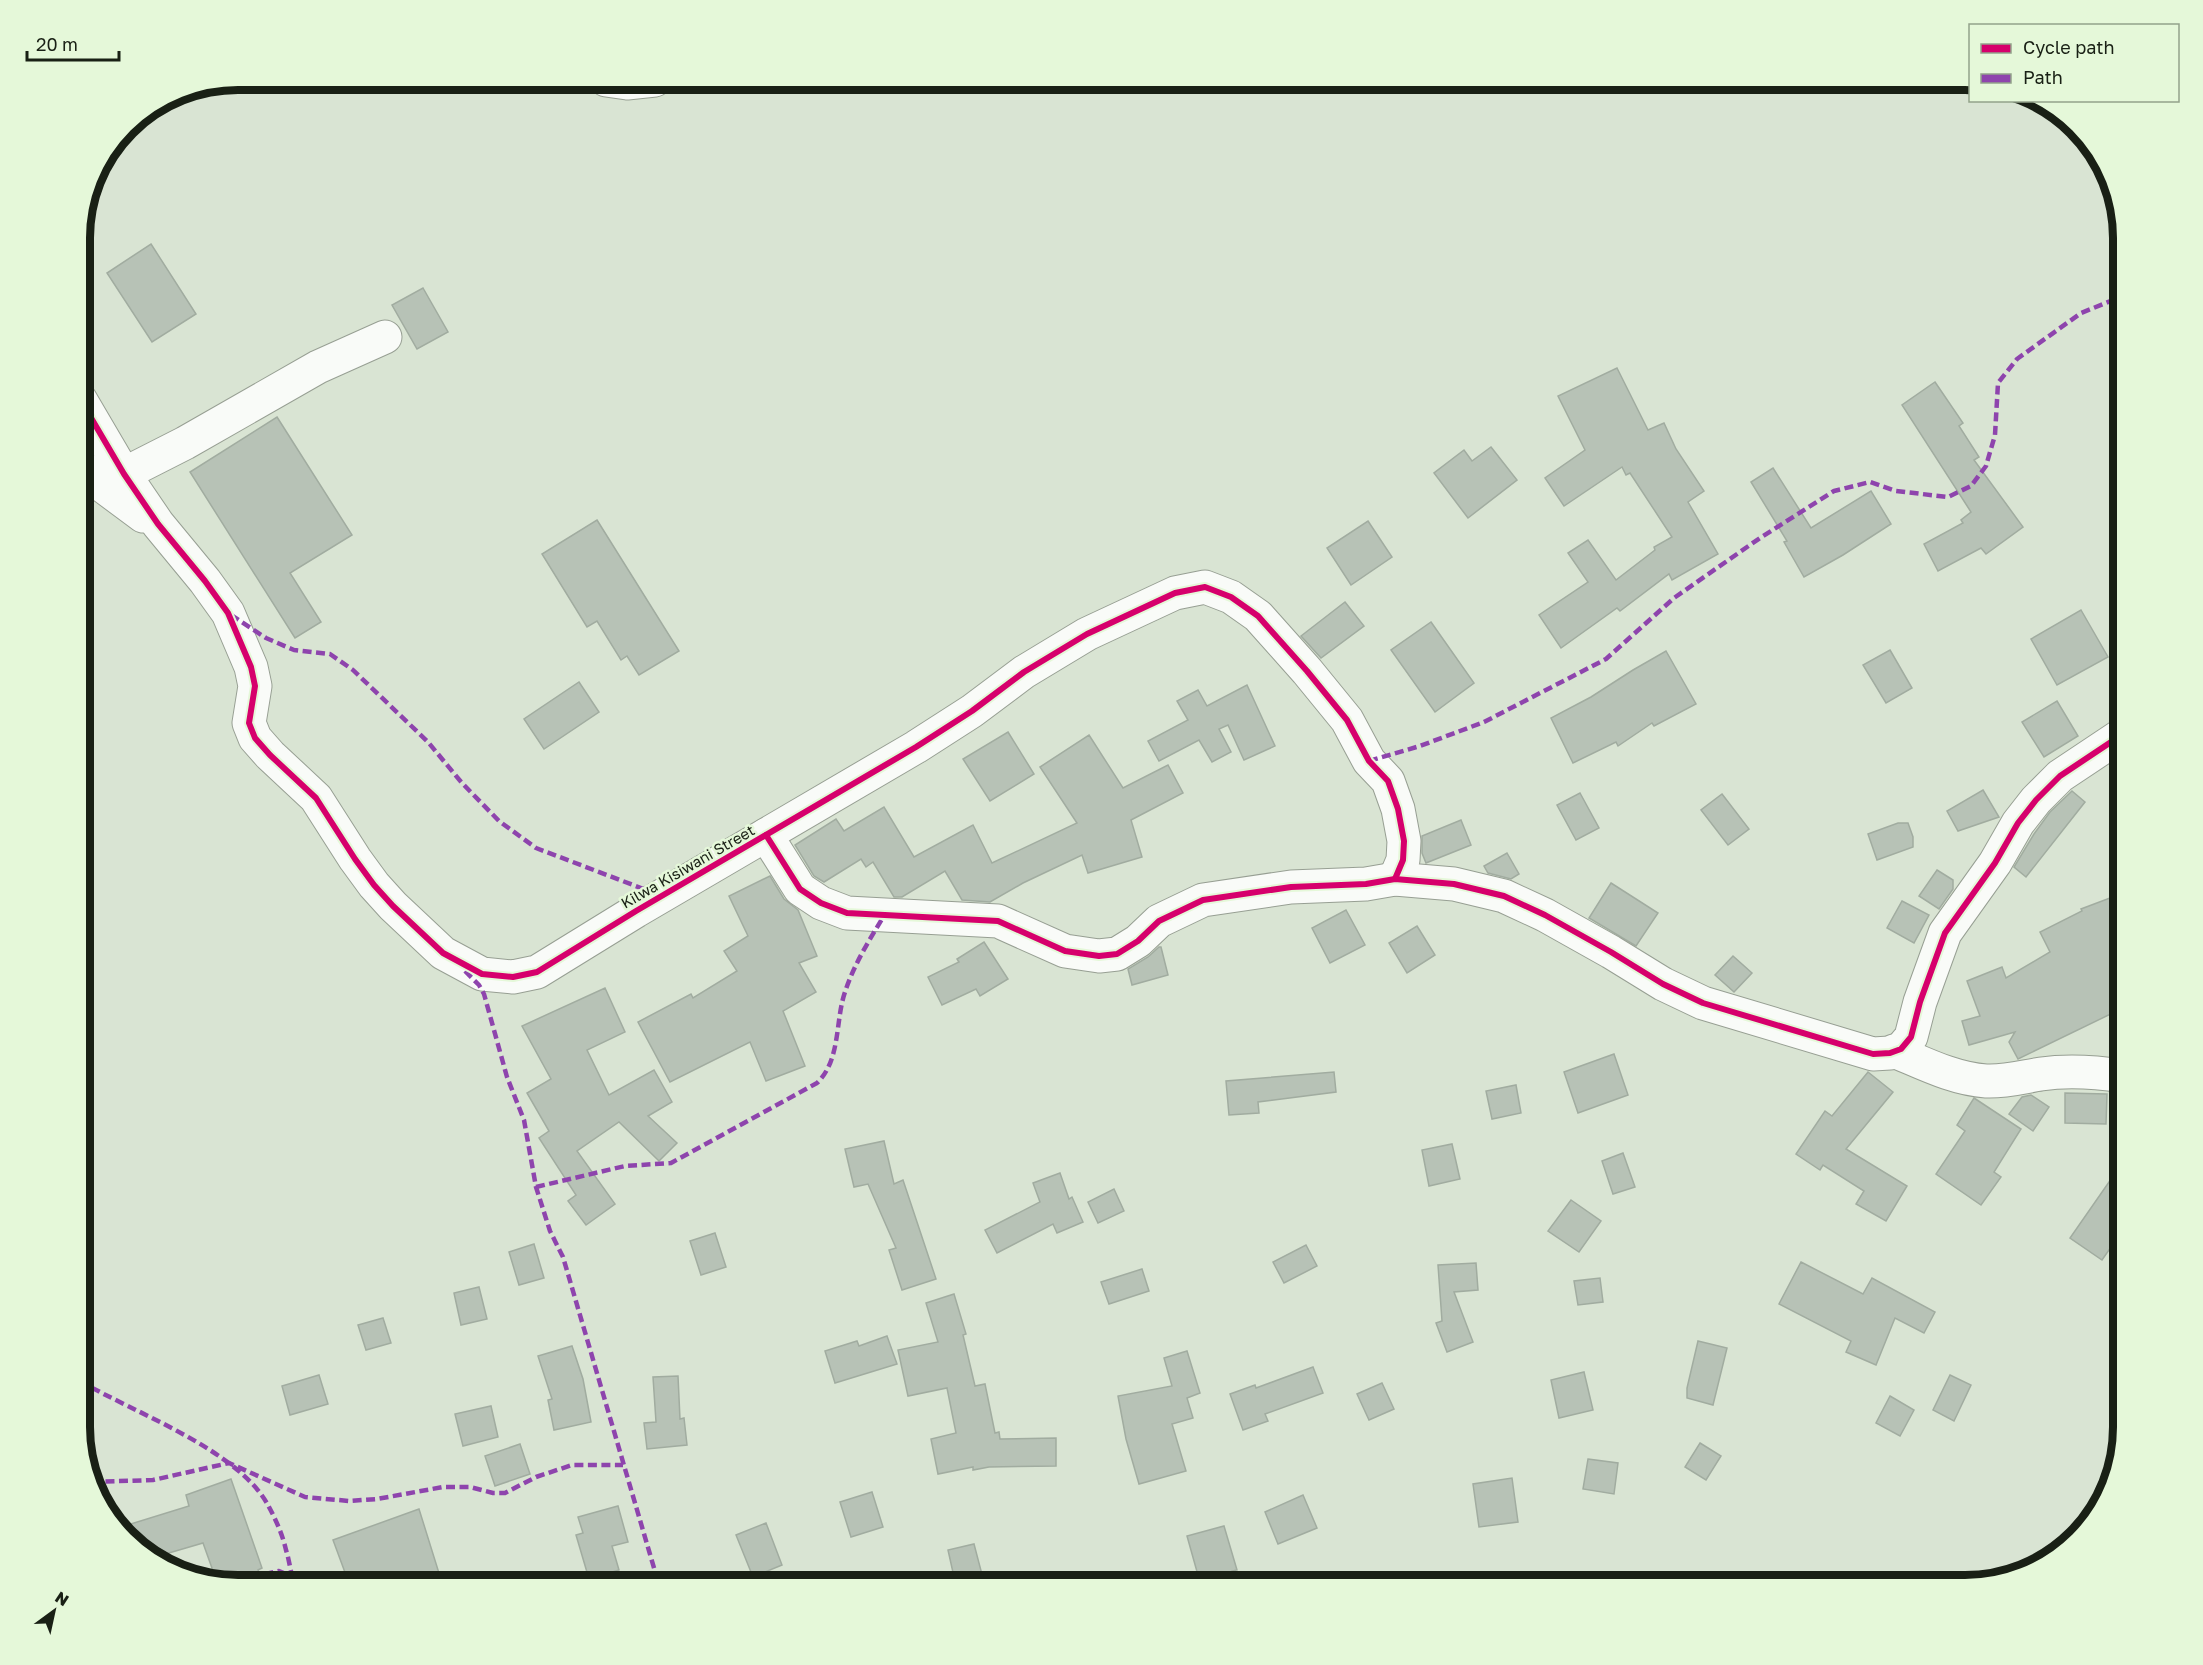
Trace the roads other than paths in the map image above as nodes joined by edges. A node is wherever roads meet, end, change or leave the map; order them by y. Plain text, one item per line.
1 (385, 337) dead end
2 (90, 424) edge
3 (99, 476) edge
4 (2113, 741) edge
5 (766, 835) junction
6 (1395, 879) junction
7 (1894, 1051) junction
8 (2113, 1075) edge

1 - 3 street
2 - 3 street
3 - 5 street, Kilwa Kisiwani Street
4 - 7 street
5 - 6 street
5 - 6 street, Kilwa Kisiwani Street
6 - 7 street
7 - 8 street

